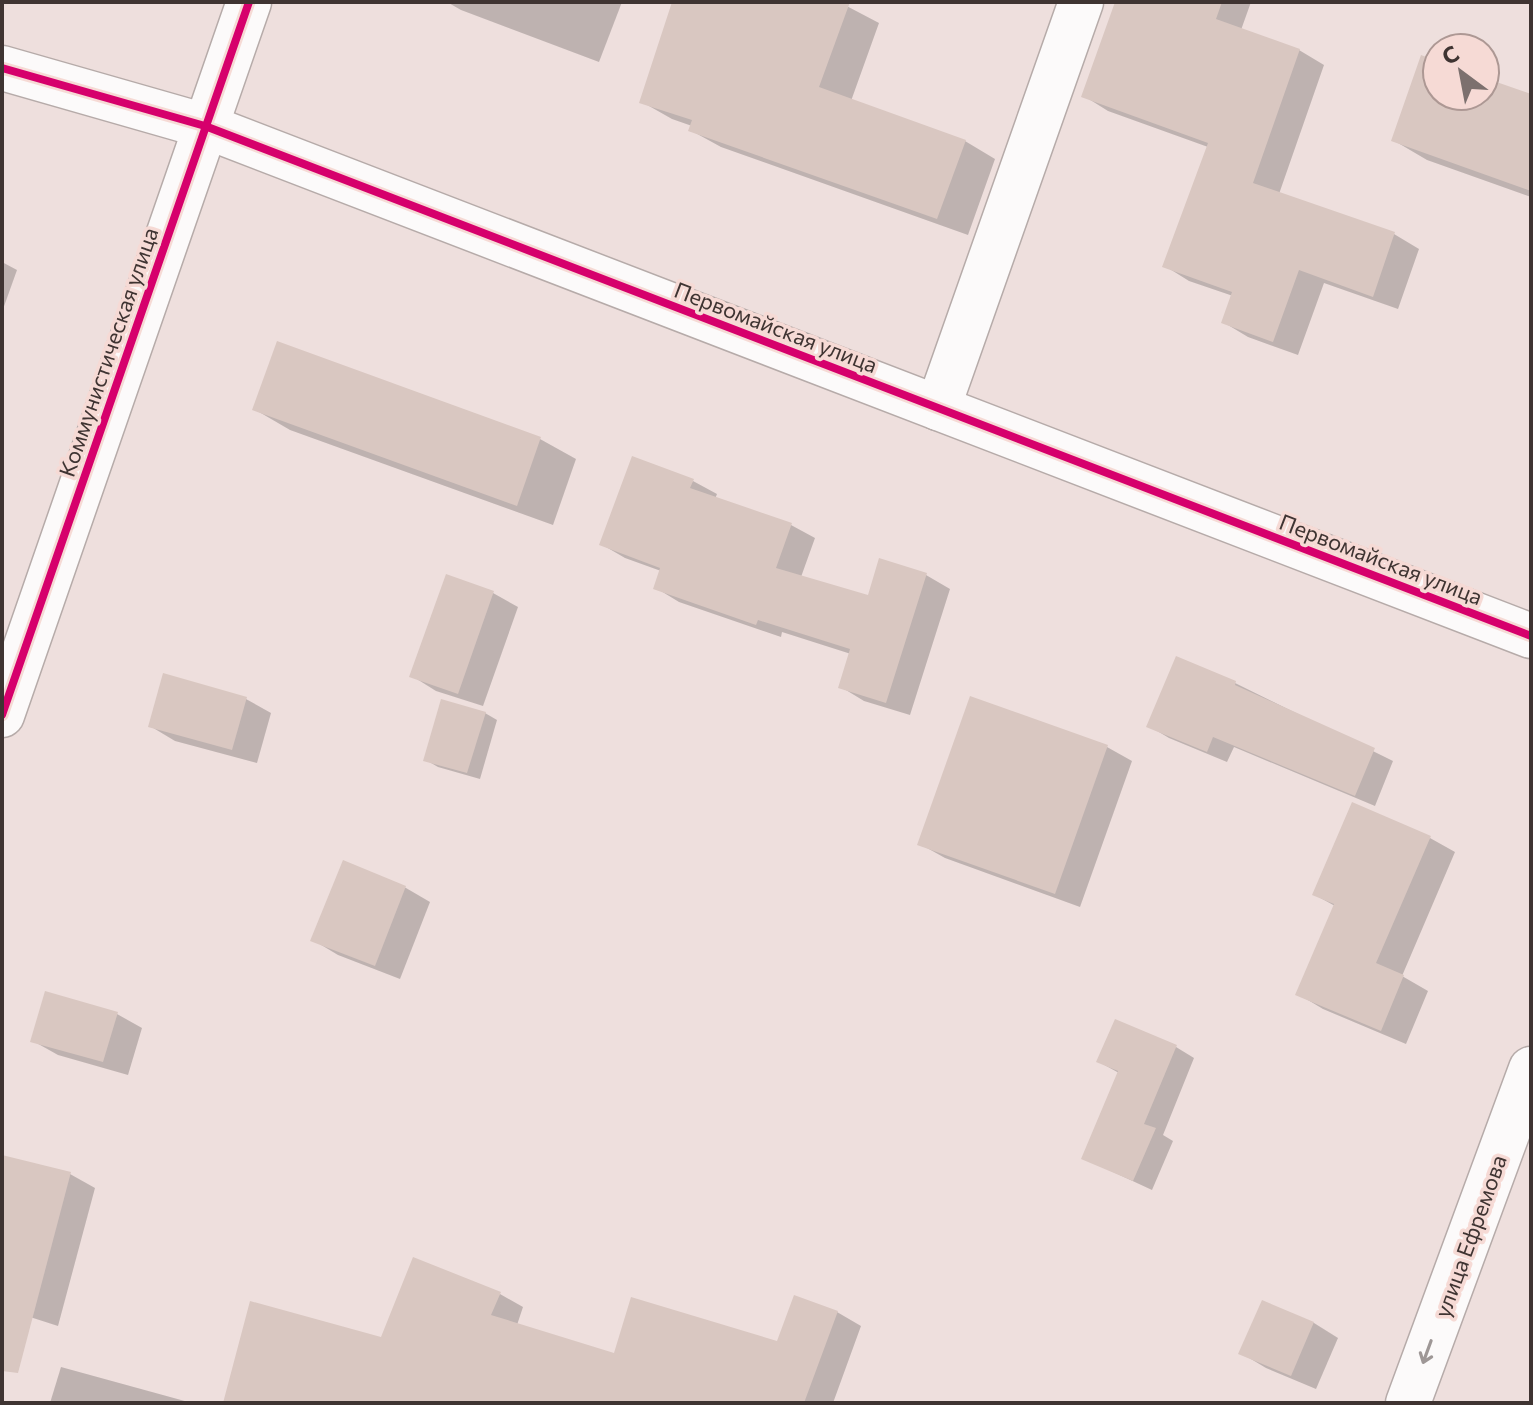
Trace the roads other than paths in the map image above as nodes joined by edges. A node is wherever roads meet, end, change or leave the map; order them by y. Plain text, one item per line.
1 (249, 2) edge
2 (1081, 2) edge
3 (2, 68) edge
4 (205, 126) junction
5 (938, 408) junction
6 (1531, 636) edge
7 (2, 715) edge
8 (1531, 1069) edge
9 (1408, 1403) edge

1 - 4 street, Коммунистическая улица
2 - 5 street
3 - 4 street, Первомайская улица
4 - 5 street, Первомайская улица
4 - 7 street, Коммунистическая улица
5 - 6 street, Первомайская улица
8 -> 9 street, улица Ефремова

